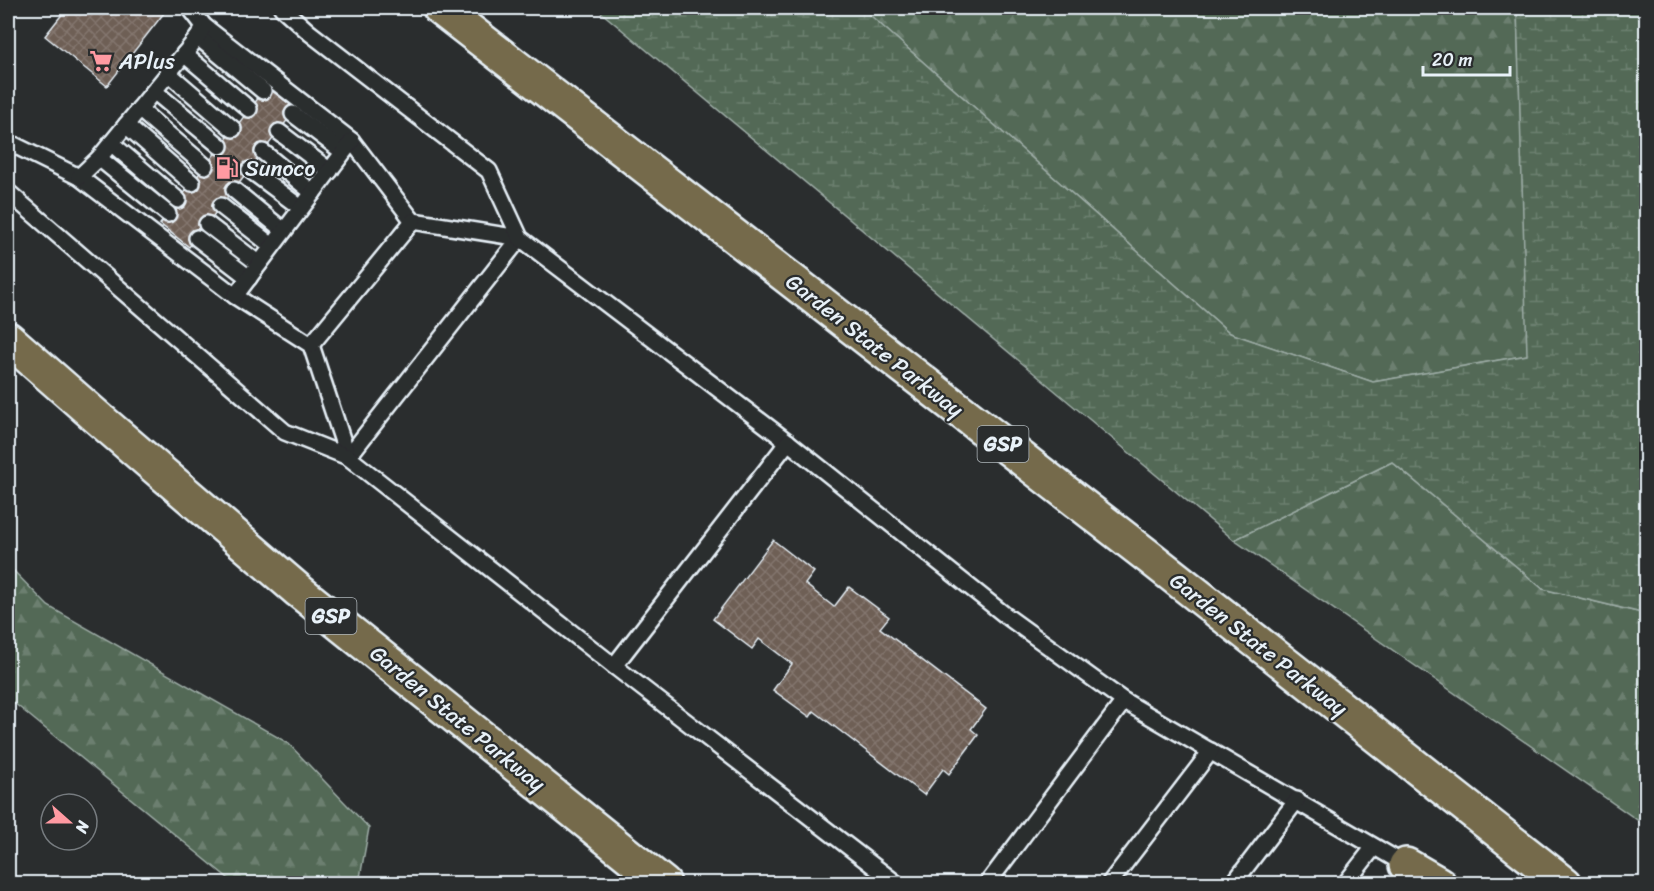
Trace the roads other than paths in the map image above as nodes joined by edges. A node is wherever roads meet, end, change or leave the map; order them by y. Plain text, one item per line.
1 (190, 8) edge
2 (282, 8) edge
3 (440, 8) edge
4 (201, 32) junction
5 (184, 54) junction
6 (168, 73) junction
7 (154, 91) junction
8 (263, 91) dead end
9 (139, 109) junction
10 (249, 109) dead end
11 (293, 114) dead end
12 (126, 125) junction
13 (233, 129) dead end
14 (279, 132) dead end
15 (8, 142) edge
16 (111, 143) junction
17 (220, 146) dead end
18 (347, 147) junction
19 (263, 152) dead end
20 (99, 158) junction
21 (205, 166) dead end
22 (250, 170) dead end
23 (330, 171) junction
24 (79, 177) junction
25 (192, 183) dead end
26 (234, 190) dead end
27 (8, 192) edge
28 (313, 193) junction
29 (178, 200) dead end
30 (221, 206) dead end
31 (301, 208) junction
32 (168, 214) dead end
33 (412, 221) junction
34 (207, 224) dead end
35 (284, 231) junction
36 (197, 238) dead end
37 (520, 238) junction
38 (272, 246) junction
39 (259, 264) junction
40 (249, 278) junction
41 (235, 296) junction
42 (8, 339) edge
43 (310, 345) junction
44 (788, 442) junction
45 (348, 457) junction
46 (614, 666) junction
47 (1124, 701) junction
48 (1211, 751) junction
49 (1297, 800) junction
50 (1374, 847) junction
51 (1406, 865) joint
52 (664, 884) edge
53 (897, 884) edge
54 (987, 884) edge
55 (1108, 884) edge
56 (1233, 884) edge
57 (1345, 884) edge
58 (1439, 884) edge
59 (1564, 884) edge

1 - 4 lane
2 - 37 lane
3 - 59 highway, Garden State Parkway / GSP
4 - 5 lane
4 - 8 lane
4 - 18 lane
5 - 6 lane
5 - 10 lane
6 - 7 lane
6 - 13 lane
7 - 9 lane
7 - 17 lane
9 - 12 lane
9 - 21 lane
11 - 18 lane
12 - 16 lane
12 - 25 lane
14 - 23 lane
15 - 24 lane
16 - 20 lane
16 - 29 lane
18 - 23 lane
18 - 33 lane
19 - 28 lane
20 - 24 lane
20 - 32 lane
22 - 31 lane
23 - 28 lane
24 - 41 lane
26 - 35 lane
27 - 45 lane
28 - 31 lane
30 - 38 lane
31 - 35 lane
33 - 37 lane
33 - 43 lane
34 - 39 lane
35 - 38 lane
36 - 40 lane
37 - 44 lane
37 - 45 lane
38 - 39 lane
39 - 40 lane
40 - 41 lane
41 - 43 lane
42 - 52 highway, Garden State Parkway / GSP
43 - 45 lane
44 - 46 lane
44 - 47 lane
45 - 46 lane
46 - 53 lane
47 - 48 lane
47 - 54 lane
48 - 49 lane
48 - 55 lane
49 - 50 lane
49 - 56 lane
50 - 51 lane
50 - 57 lane
51 - 58 highway

